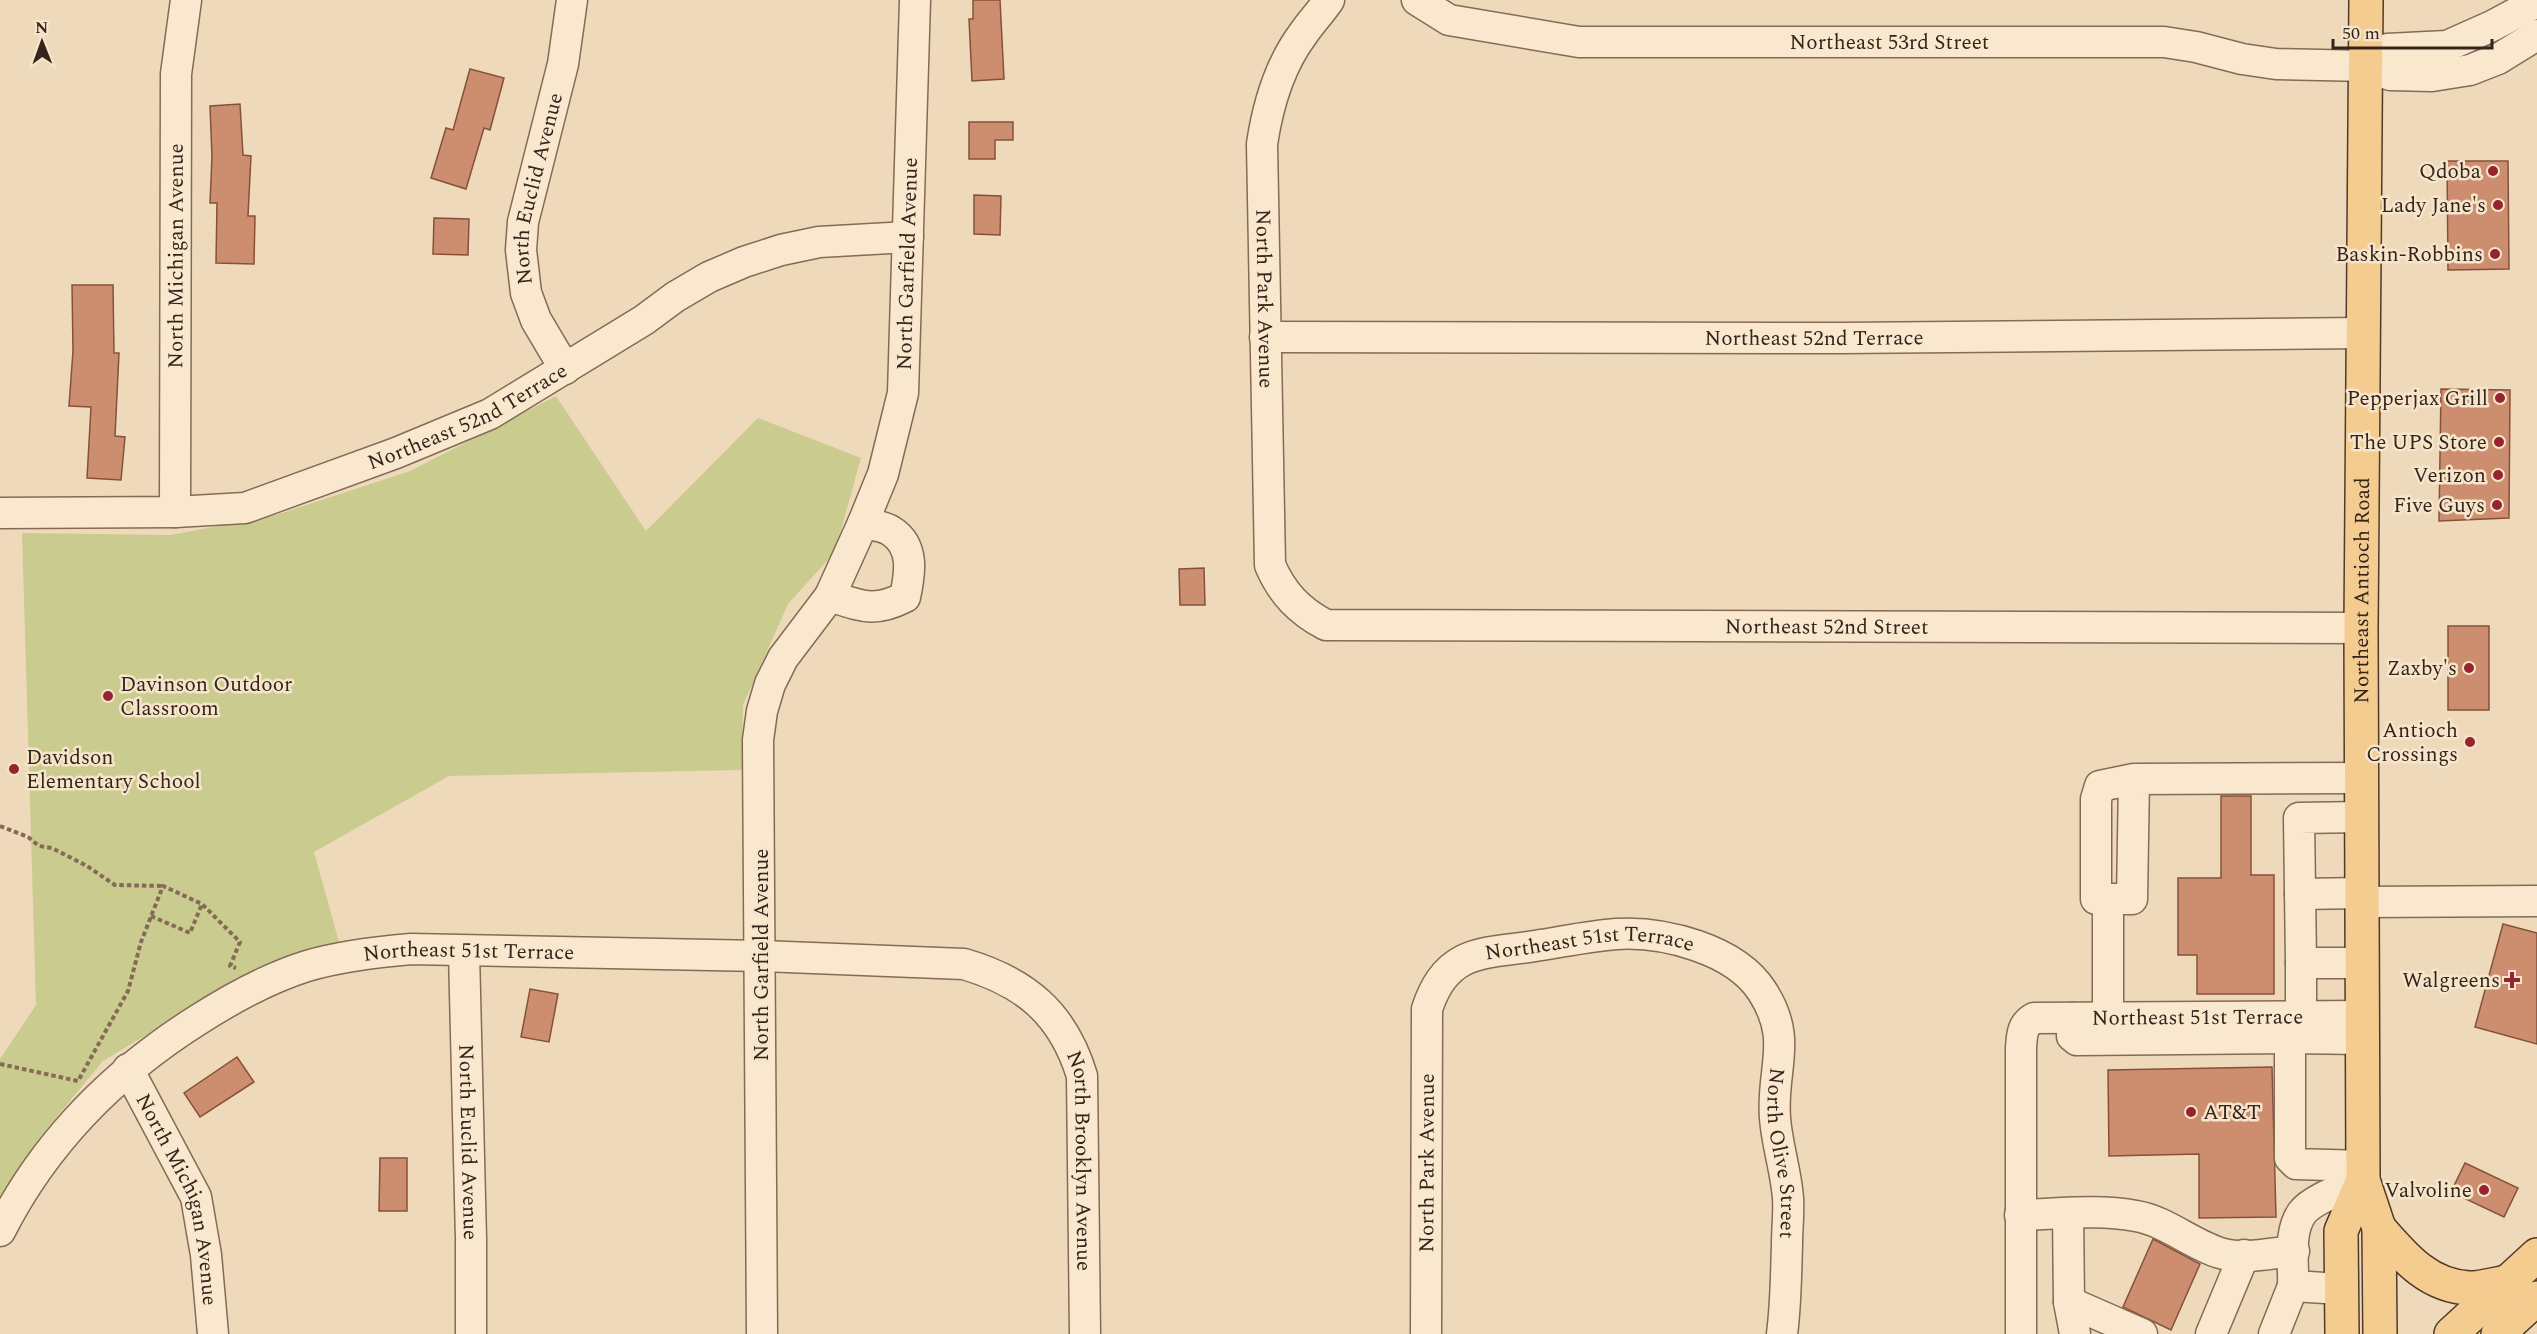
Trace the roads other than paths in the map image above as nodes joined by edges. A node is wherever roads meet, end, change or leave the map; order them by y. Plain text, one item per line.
1 (186, 0) edge
2 (572, 0) edge
3 (915, 0) edge
4 (1329, 0) edge
5 (1417, 0) edge
6 (2367, 0) edge
7 (2537, 2) edge
8 (2537, 35) edge
9 (2367, 66) junction
10 (908, 237) junction
11 (2363, 333) junction
12 (1264, 337) junction
13 (564, 369) junction
14 (175, 512) junction
15 (0, 513) edge
16 (863, 523) junction
17 (830, 596) junction
18 (1297, 606) joint
19 (2361, 628) junction
20 (2361, 778) junction
21 (2362, 817) junction
22 (2300, 894) junction
23 (2362, 897) junction
24 (2537, 901) edge
25 (464, 952) junction
26 (761, 956) junction
27 (2301, 963) junction
28 (2362, 963) junction
29 (1753, 979) joint
30 (1432, 994) joint
31 (1037, 1001) joint
32 (2108, 1017) junction
33 (2072, 1018) junction
34 (2296, 1027) junction
35 (2362, 1027) junction
36 (128, 1069) junction
37 (2363, 1173) junction
38 (2068, 1214) junction
39 (2020, 1215) junction
40 (2379, 1228) junction
41 (0, 1231) edge
42 (2294, 1251) junction
43 (2244, 1255) junction
44 (2537, 1255) edge
45 (2507, 1282) junction
46 (2293, 1286) junction
47 (2341, 1289) junction
48 (2537, 1298) edge
49 (2069, 1302) junction
50 (213, 1334) edge
51 (471, 1334) edge
52 (762, 1334) edge
53 (1085, 1334) edge
54 (1426, 1334) edge
55 (1782, 1334) edge
56 (2021, 1334) edge
57 (2075, 1334) edge
58 (2142, 1334) edge
59 (2211, 1334) edge
60 (2274, 1334) edge
61 (2321, 1334) edge
62 (2342, 1334) edge
63 (2380, 1334) edge
64 (2451, 1334) edge
65 (2498, 1334) edge

1 - 14 street, North Michigan Avenue
2 - 13 street, North Euclid Avenue
3 - 10 street, North Garfield Avenue
4 - 12 street, North Park Avenue
5 - 9 street, Northeast 53rd Street
6 - 9 main road, Northeast Antioch Road
7 - 9 street
8 - 9 street, Northeast 53rd Street
9 - 11 main road, Northeast Antioch Road
10 - 13 street, Northeast 52nd Terrace
10 - 16 street, North Garfield Avenue
11 - 12 street, Northeast 52nd Terrace
11 - 19 main road, Northeast Antioch Road
12 - 18 street, North Park Avenue
13 - 14 street, Northeast 52nd Terrace
14 - 15 street, Northeast 52nd Terrace
16 - 17 street, North Garfield Avenue
16 - 17 street
17 - 26 street, North Garfield Avenue
18 - 19 street, Northeast 52nd Street
19 - 20 main road, Northeast Antioch Road
20 - 21 main road, Northeast Antioch Road
20 - 32 street
21 - 22 street
21 - 23 main road, Northeast Antioch Road
22 - 23 street
22 - 27 street
23 - 24 street
23 - 28 main road, Northeast Antioch Road
25 - 26 street, Northeast 51st Terrace
25 - 36 street, Northeast 51st Terrace
25 - 51 street, North Euclid Avenue
26 - 31 street, Northeast 51st Terrace
26 - 52 street, North Garfield Avenue
27 - 28 street
27 - 34 street
28 - 35 main road, Northeast Antioch Road
29 - 30 street, Northeast 51st Terrace
29 - 55 street, North Olive Street
30 - 54 street, North Park Avenue
31 - 53 street, North Brooklyn Avenue
32 - 33 street, Northeast 51st Terrace
32 - 34 street, Northeast 51st Terrace
33 - 34 street
33 - 39 street, Northeast 51st Terrace
34 - 35 street
34 - 37 street
35 - 37 main road, Northeast Antioch Road
36 - 41 street, Northeast 51st Terrace
36 - 50 street, North Michigan Avenue
37 - 40 main road
37 - 42 street
37 - 47 main road, Northeast Antioch Road
38 - 39 street
38 - 43 street
38 - 49 street
39 - 56 street
40 - 45 main road
40 - 63 main road
42 - 43 street
42 - 46 street
43 - 59 street
44 - 45 main road
45 - 64 main road
46 - 47 street
46 - 60 street
47 - 61 main road
47 - 62 main road, Northeast Antioch Road
48 - 65 main road
49 - 57 street
49 - 58 street

